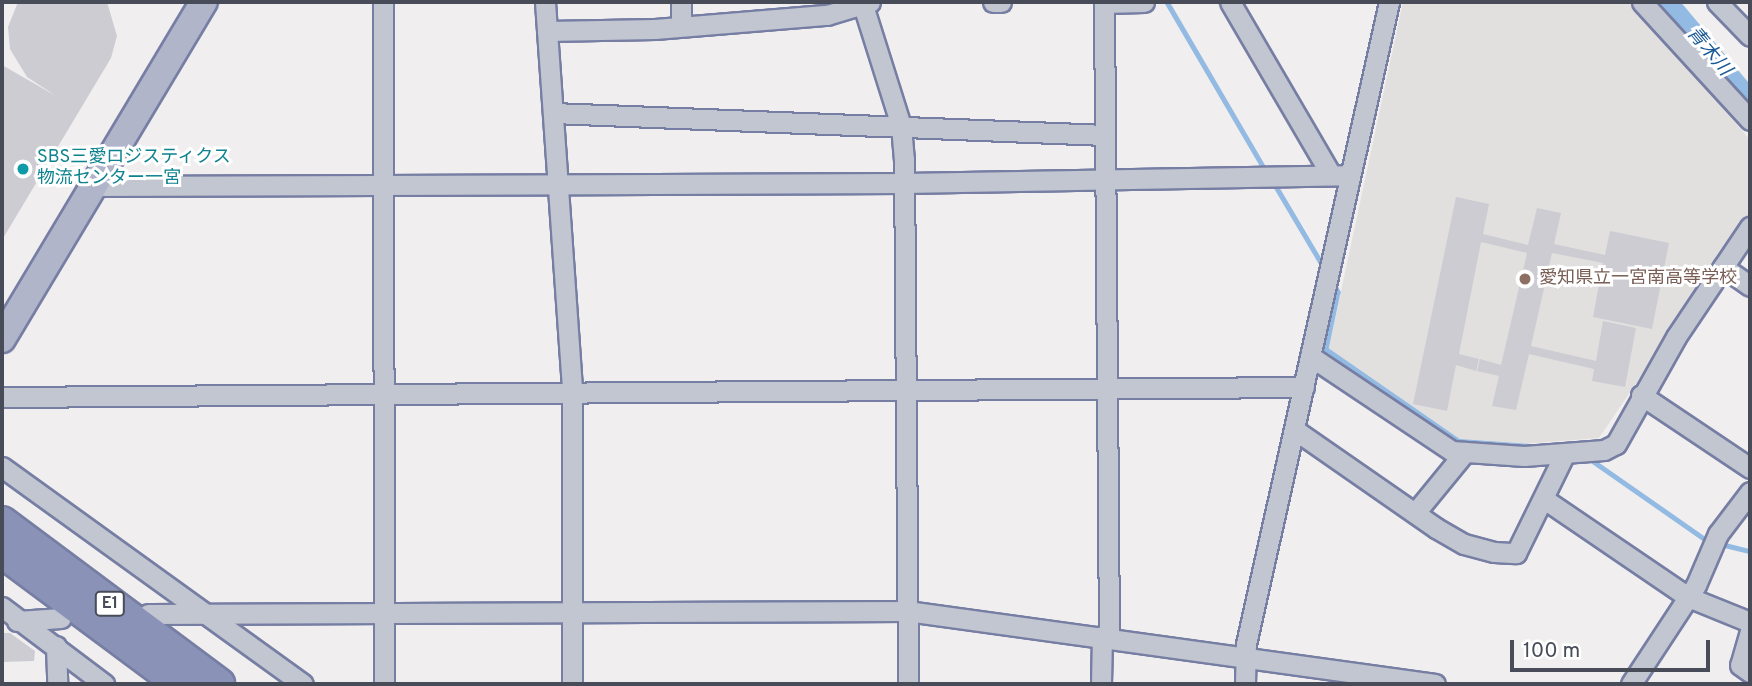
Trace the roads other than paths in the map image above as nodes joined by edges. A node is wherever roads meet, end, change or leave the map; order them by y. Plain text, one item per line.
1 (204, 2) edge
2 (383, 2) edge
3 (545, 2) edge
4 (681, 2) edge
5 (993, 2) edge
6 (1001, 2) edge
7 (1104, 2) edge
8 (1144, 2) edge
9 (1230, 2) edge
10 (1389, 2) edge
11 (1642, 2) edge
12 (1717, 2) edge
13 (865, 3) edge
14 (681, 26) junction
15 (547, 31) junction
16 (1750, 36) edge
17 (553, 113) junction
18 (1750, 120) edge
19 (901, 126) junction
20 (1105, 135) junction
21 (1339, 175) junction
22 (1105, 180) junction
23 (383, 183) junction
24 (904, 183) junction
25 (93, 186) junction
26 (559, 186) junction
27 (1750, 227) edge
28 (1723, 267) junction
29 (1750, 286) edge
30 (2, 339) edge
31 (1310, 356) junction
32 (1304, 387) junction
33 (905, 390) junction
34 (1107, 390) junction
35 (572, 393) junction
36 (1641, 395) junction
37 (386, 396) junction
38 (2, 397) edge
39 (1295, 430) junction
40 (1465, 452) junction
41 (1565, 453) junction
42 (2, 467) edge
43 (1750, 468) edge
44 (1750, 492) edge
45 (1544, 499) junction
46 (1415, 513) junction
47 (2, 522) edge
48 (2, 552) edge
49 (165, 584) junction
50 (1688, 597) junction
51 (2, 607) edge
52 (907, 611) junction
53 (572, 612) junction
54 (208, 613) junction
55 (386, 614) junction
56 (10, 621) edge
57 (64, 621) dead end
58 (1750, 622) edge
59 (1750, 631) edge
60 (1106, 636) junction
61 (56, 646) junction
62 (1245, 659) junction
63 (1750, 672) edge
64 (1326, 677) edge
65 (102, 683) edge
66 (57, 684) edge
67 (180, 684) edge
68 (219, 684) edge
69 (303, 684) edge
70 (384, 684) edge
71 (572, 684) edge
72 (908, 684) edge
73 (1101, 684) edge
74 (1245, 684) edge
75 (1435, 684) edge
76 (1631, 684) edge

1 - 25 main road
2 - 23 street
3 - 15 street
4 - 14 street
5 - 6 street
7 - 8 street
7 - 20 street
9 - 21 street
10 - 21 street
11 - 18 street
12 - 16 street
13 - 14 street
13 - 19 street
14 - 15 street
15 - 17 street
17 - 19 street
17 - 26 street
19 - 20 street
19 - 24 street
20 - 22 street
21 - 22 street
21 - 31 street
22 - 24 street
22 - 34 street
23 - 25 street
23 - 26 street
23 - 37 street
24 - 26 street
24 - 33 street
25 - 30 main road
26 - 35 street
27 - 28 street
28 - 29 street
28 - 36 street
31 - 32 street
31 - 40 street
32 - 34 street
32 - 39 street
33 - 34 street
33 - 35 street
33 - 52 street
34 - 60 street
35 - 37 street
35 - 53 street
36 - 41 street
36 - 43 street
37 - 38 street
37 - 55 street
39 - 46 street
39 - 62 street
40 - 41 street
40 - 46 street
41 - 45 street
42 - 49 street
44 - 50 street
45 - 46 street
45 - 50 street
47 - 68 highway, E1
48 - 67 highway, E1
49 - 54 street
49 - 54 street
50 - 58 street
50 - 76 street
51 - 56 street
52 - 53 street
52 - 60 street
52 - 72 street
53 - 55 street
53 - 71 street
54 - 55 street
54 - 69 street
55 - 70 street
56 - 57 street
56 - 61 street
59 - 63 street
60 - 62 street
60 - 73 street
61 - 65 street
61 - 66 street
62 - 64 street
62 - 74 street
64 - 75 street

